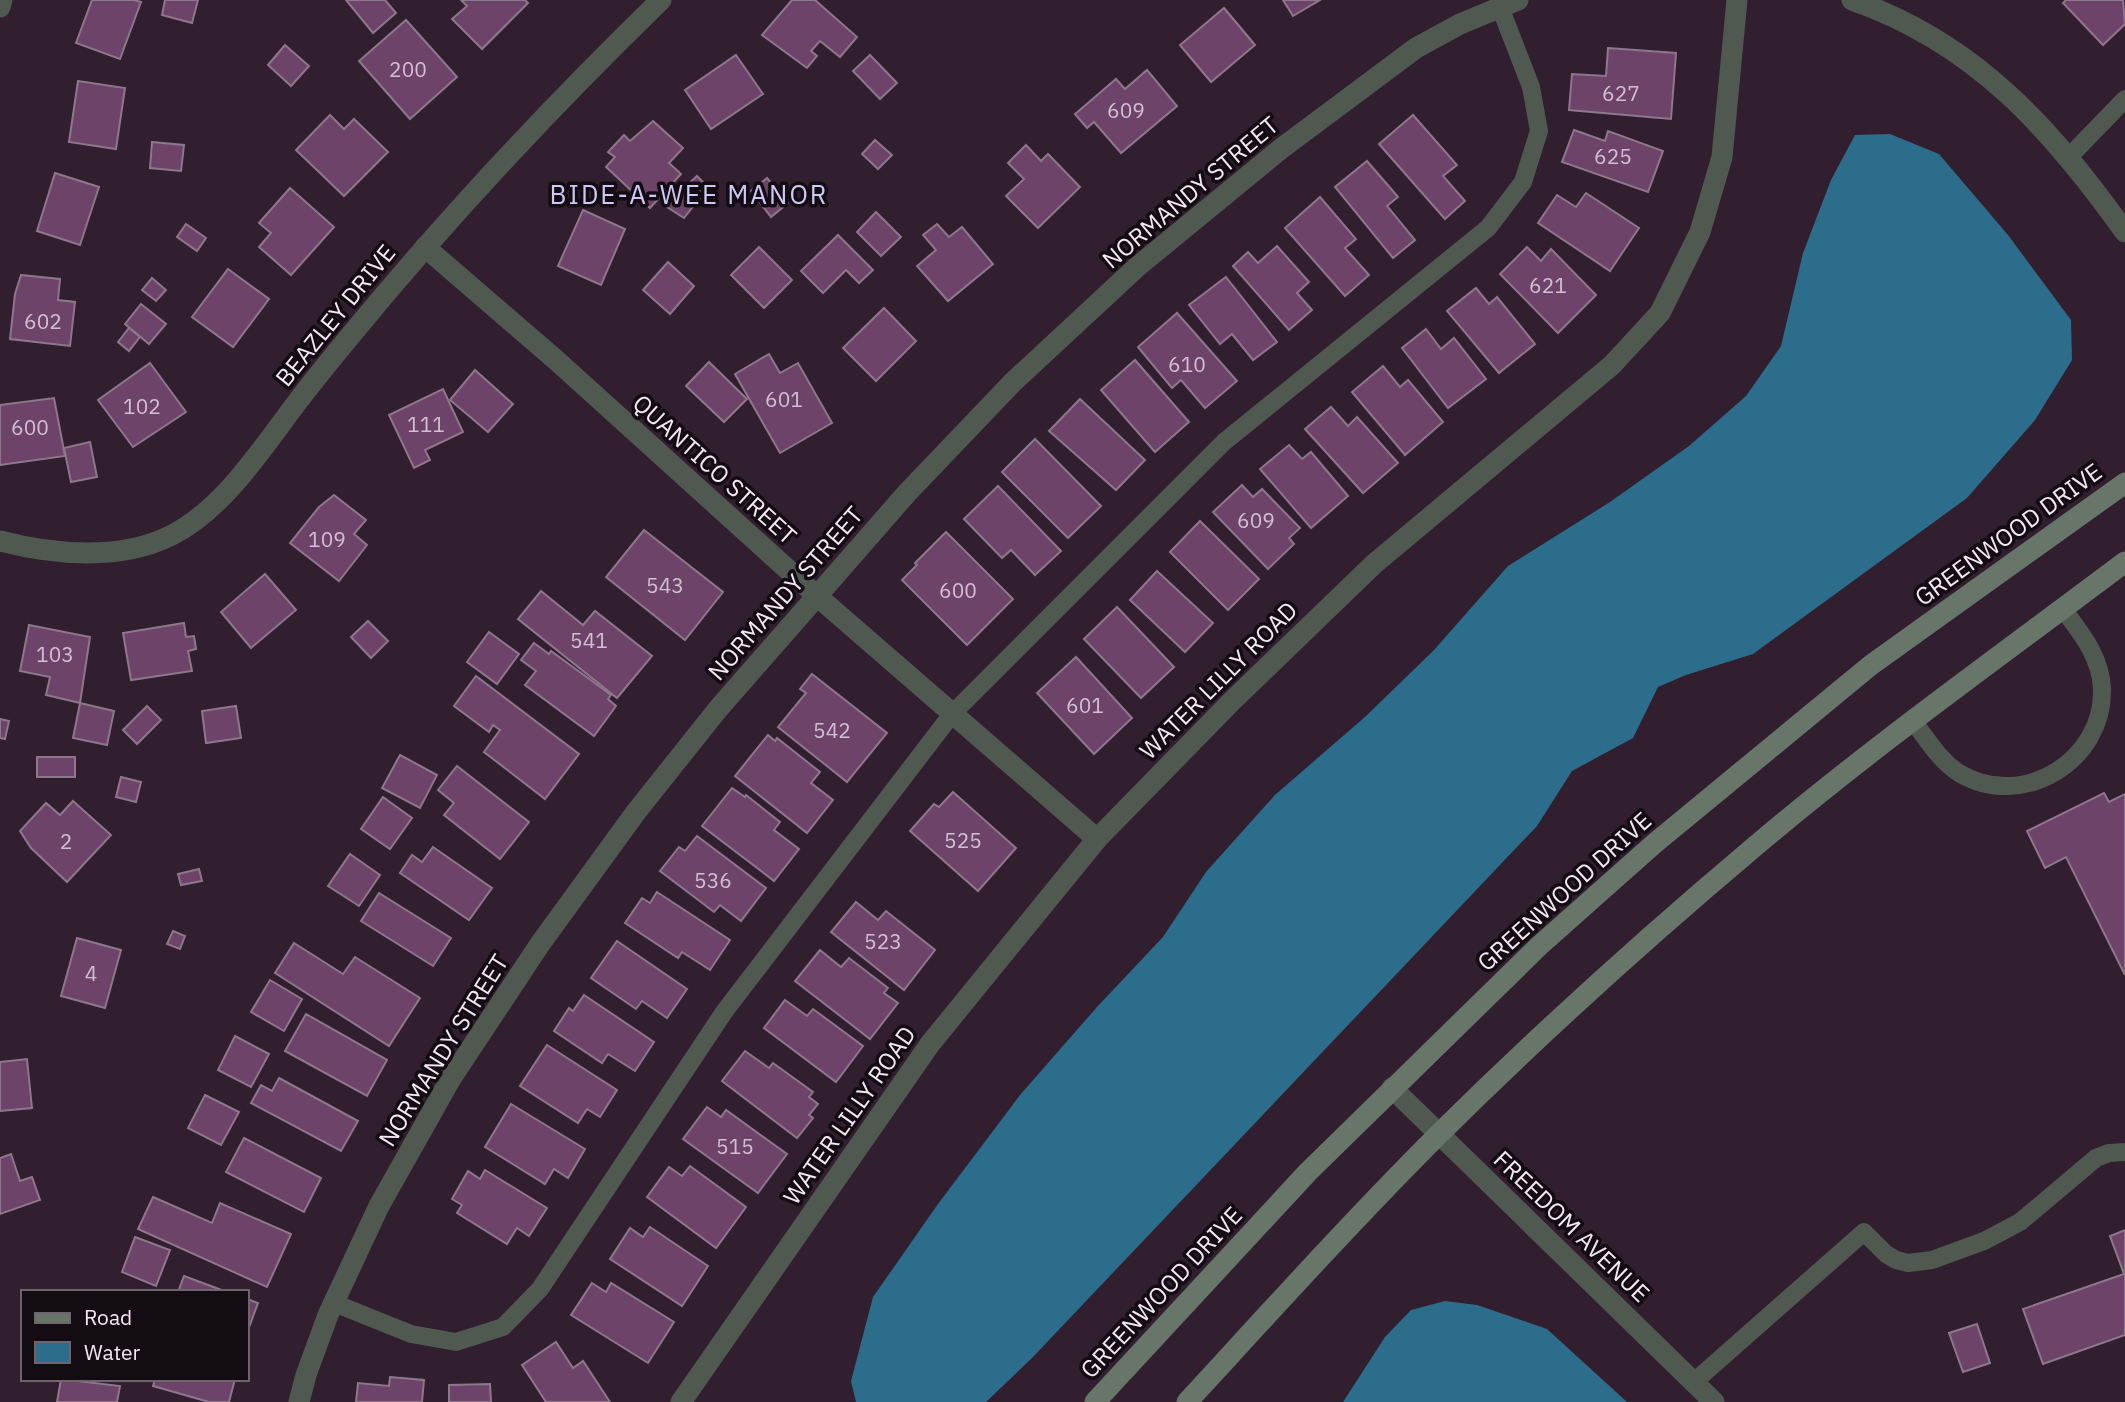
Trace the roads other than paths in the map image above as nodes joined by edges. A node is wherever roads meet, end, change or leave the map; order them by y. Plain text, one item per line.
1 (2, 0) edge
2 (661, 0) edge
3 (1737, 0) edge
4 (1853, 0) edge
5 (1509, 4) edge
6 (0, 7) edge
7 (2125, 99) edge
8 (2069, 157) junction
9 (2125, 232) edge
10 (425, 247) junction
11 (2125, 483) edge
12 (0, 541) edge
13 (2125, 562) edge
14 (817, 596) junction
15 (2063, 609) junction
16 (952, 714) junction
17 (1913, 721) junction
18 (1097, 839) junction
19 (1392, 1088) junction
20 (1439, 1133) junction
21 (2125, 1152) edge
22 (334, 1303) junction
23 (1695, 1381) junction
24 (299, 1402) edge
25 (681, 1402) edge
26 (1095, 1402) edge
27 (1187, 1402) edge
28 (1714, 1402) edge

1 - 6 street
2 - 10 street, BEAZLEY DRIVE
3 - 18 street, WATER LILLY ROAD
4 - 8 street
5 - 14 street, NORMANDY STREET
5 - 16 lane
7 - 8 lane
8 - 9 street
10 - 12 street, BEAZLEY DRIVE
10 - 14 street, QUANTICO STREET
11 - 19 street, GREENWOOD DRIVE
13 - 15 street
14 - 16 street, QUANTICO STREET
14 - 22 street, NORMANDY STREET
15 - 17 street
15 - 17 lane
16 - 18 street, QUANTICO STREET
16 - 22 lane
17 - 20 street
18 - 25 street, WATER LILLY ROAD
19 - 20 street, FREEDOM AVENUE
19 - 26 street, GREENWOOD DRIVE
20 - 23 street, FREEDOM AVENUE
20 - 27 street
21 - 23 lane
22 - 24 street, NORMANDY STREET
23 - 28 street, FREEDOM AVENUE

